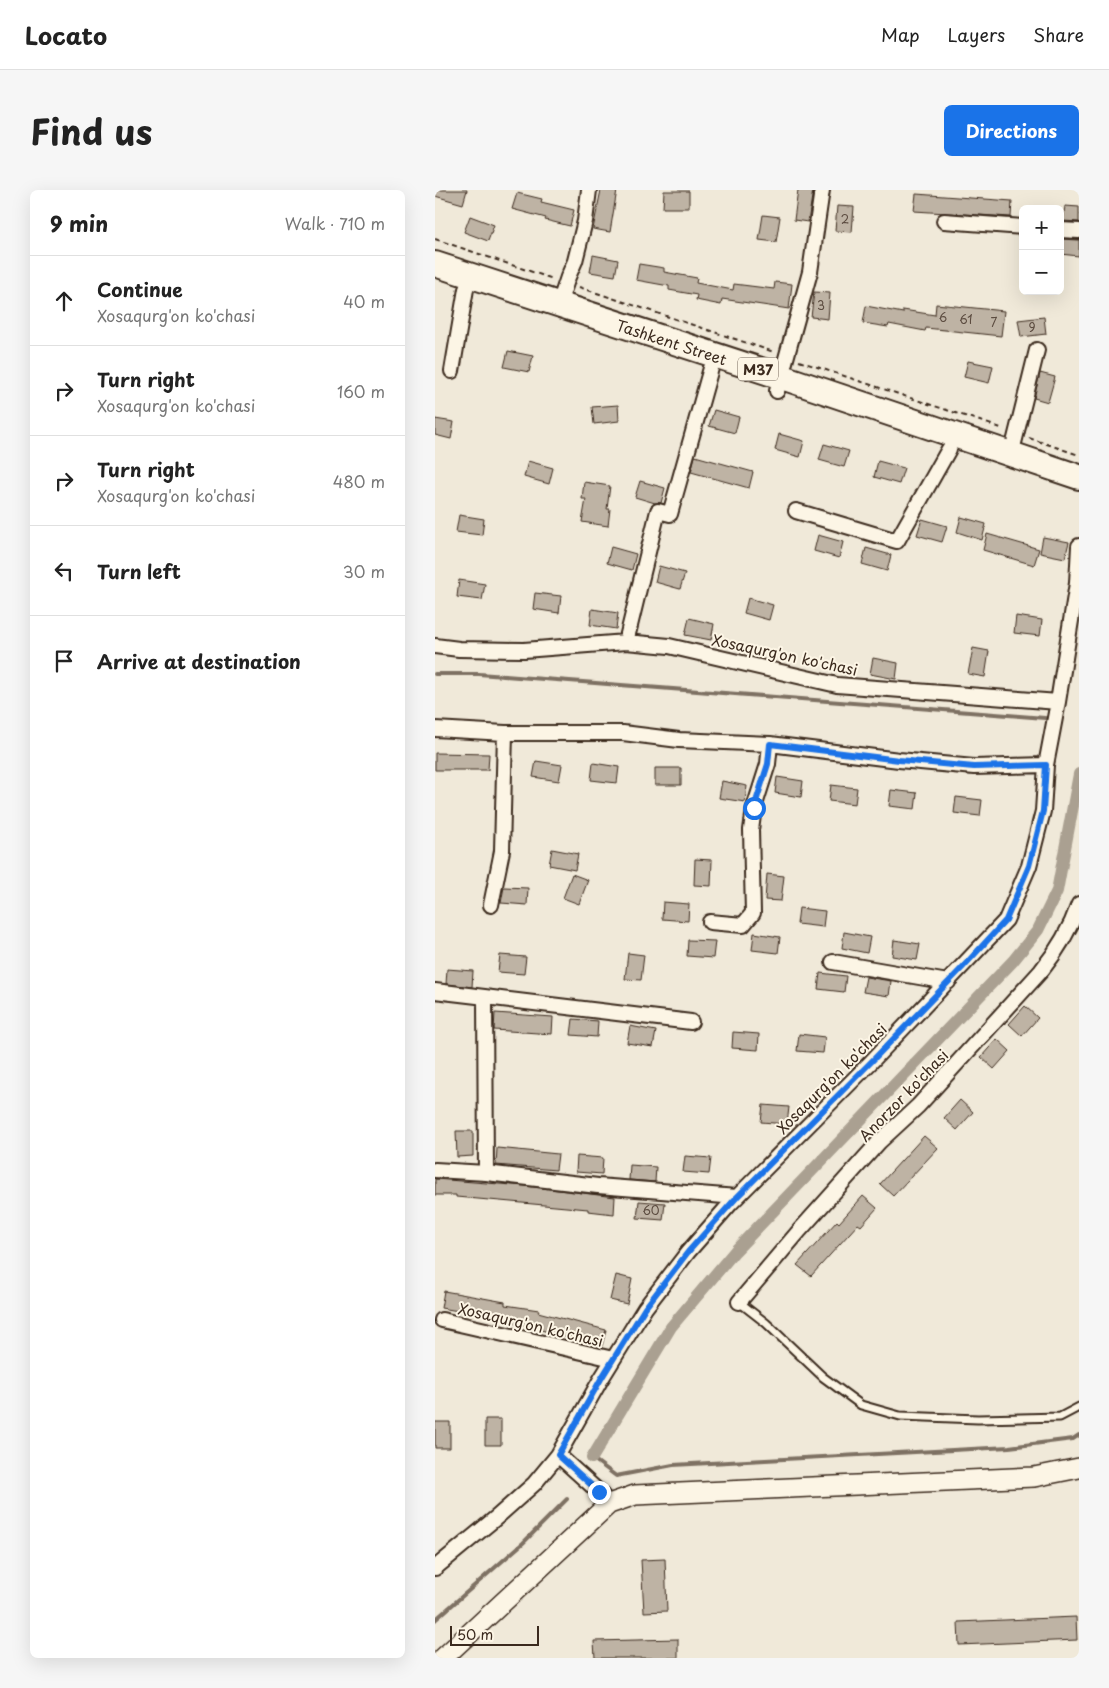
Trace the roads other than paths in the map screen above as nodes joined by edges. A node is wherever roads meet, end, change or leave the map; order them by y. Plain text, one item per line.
1 (589, 190) edge
2 (822, 190) edge
3 (944, 222) dead end
4 (1019, 227) edge
5 (1064, 230) edge
6 (1079, 231) edge
7 (435, 264) edge
8 (435, 280) edge
9 (466, 289) junction
10 (563, 293) junction
11 (1037, 350) dead end
12 (711, 368) junction
13 (453, 371) dead end
14 (782, 375) junction
15 (1014, 444) junction
16 (949, 449) junction
17 (1079, 477) edge
18 (1079, 492) edge
19 (796, 511) dead end
20 (1079, 546) edge
21 (626, 642) junction
22 (435, 646) edge
23 (1058, 702) junction
24 (435, 729) edge
25 (505, 733) junction
26 (770, 744) junction
27 (1046, 765) junction
28 (1079, 904) edge
29 (491, 905) dead end
30 (710, 922) dead end
31 (833, 962) dead end
32 (948, 982) junction
33 (435, 991) edge
34 (485, 997) junction
35 (691, 1022) dead end
36 (435, 1170) edge
37 (486, 1173) junction
38 (737, 1197) junction
39 (739, 1302) joint
40 (443, 1320) dead end
41 (613, 1359) junction
42 (1079, 1407) edge
43 (558, 1455) junction
44 (1079, 1468) edge
45 (609, 1504) junction
46 (435, 1568) edge
47 (443, 1658) edge

1 - 10 street
2 - 14 street
3 - 4 street
5 - 6 street
7 - 10 highway, Tashkent Street / M37
8 - 9 highway, Tashkent Street / M37
9 - 12 highway, Tashkent Street / M37
9 - 13 street
10 - 14 highway, Tashkent Street / M37
11 - 15 street
12 - 14 highway, Tashkent Street / M37
12 - 21 street
14 - 15 highway, Tashkent Street / M37
14 - 16 highway, Tashkent Street / M37
15 - 17 highway, Tashkent Street / M37
16 - 18 highway, Tashkent Street / M37
16 - 19 street
20 - 23 street, Xosaqurg'on ko'chasi
21 - 22 street, Xosaqurg'on ko'chasi
21 - 23 street, Xosaqurg'on ko'chasi
23 - 27 street, Xosaqurg'on ko'chasi
24 - 25 street
25 - 26 street
25 - 29 street
26 - 27 street
26 - 30 street
27 - 32 street, Xosaqurg'on ko'chasi
28 - 39 street, Anorzor ko'chasi
31 - 32 street
32 - 38 street, Xosaqurg'on ko'chasi
33 - 34 street
34 - 35 street
34 - 37 street
36 - 37 street
37 - 38 street
38 - 41 street, Xosaqurg'on ko'chasi
39 - 42 lane
40 - 41 street, Xosaqurg'on ko'chasi
41 - 43 street, Xosaqurg'on ko'chasi
43 - 45 street
43 - 46 street, Xosaqurg'on ko'chasi
44 - 45 street
45 - 47 street

